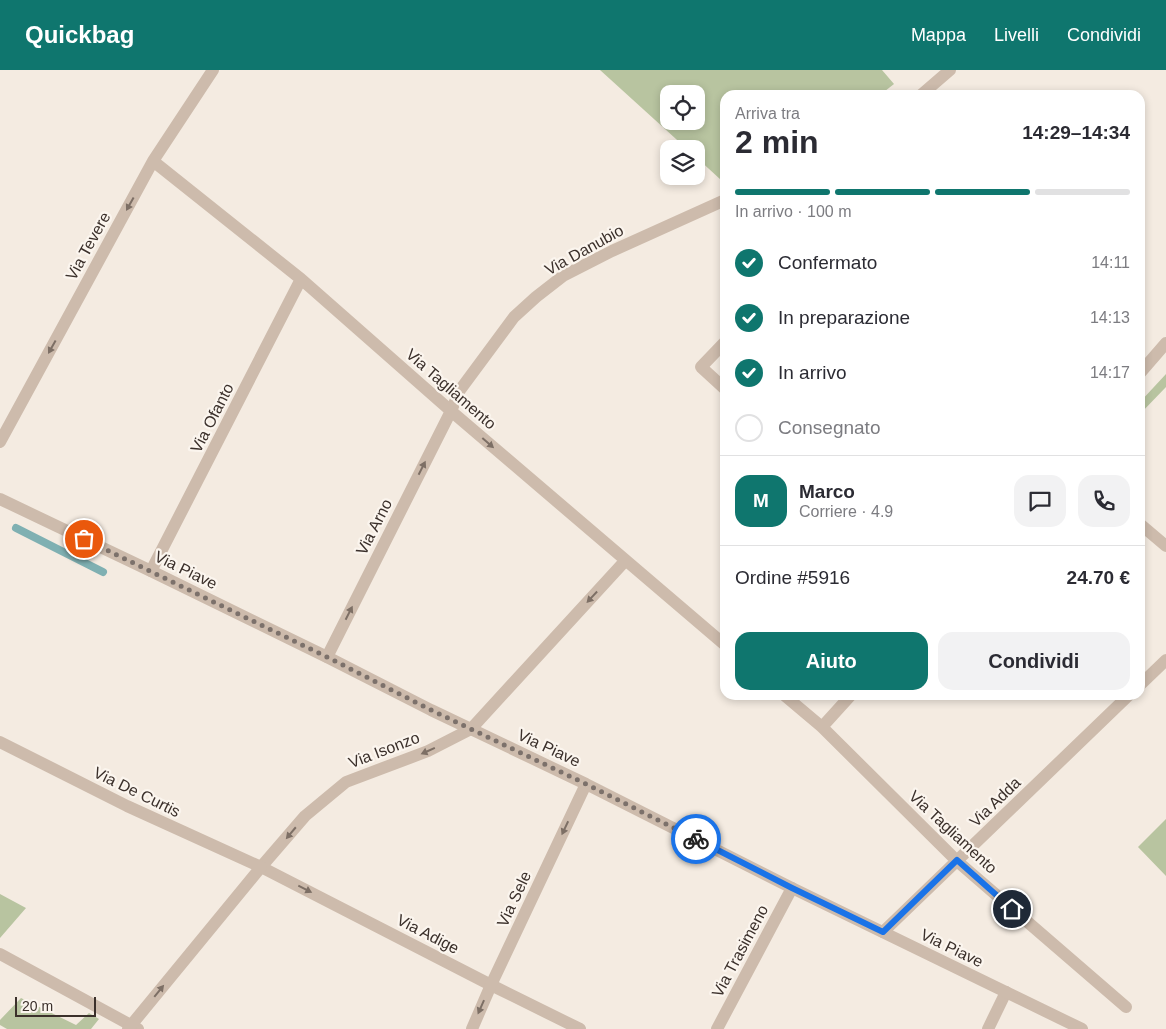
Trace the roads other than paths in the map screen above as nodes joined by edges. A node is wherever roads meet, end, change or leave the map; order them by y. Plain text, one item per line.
1 (213, 70) edge
2 (950, 70) edge
3 (927, 90) edge
4 (153, 161) junction
5 (720, 202) edge
6 (301, 279) junction
7 (1166, 343) edge
8 (720, 347) edge
9 (1145, 367) edge
10 (720, 384) edge
11 (451, 411) junction
12 (0, 442) edge
13 (0, 500) edge
14 (1145, 528) edge
15 (1166, 546) edge
16 (625, 561) junction
17 (151, 571) junction
18 (720, 641) edge
19 (327, 657) junction
20 (1166, 660) edge
21 (1145, 680) edge
22 (790, 700) edge
23 (846, 700) edge
24 (1125, 700) edge
25 (822, 727) junction
26 (471, 729) junction
27 (0, 742) edge
28 (586, 784) junction
29 (957, 860) junction
30 (262, 867) junction
31 (792, 888) junction
32 (883, 932) junction
33 (0, 954) edge
34 (491, 985) junction
35 (1006, 992) junction
36 (1126, 1007) dead end
37 (133, 1028) edge
38 (472, 1029) edge
39 (580, 1029) edge
40 (717, 1029) edge
41 (988, 1029) edge
42 (1082, 1029) edge

1 - 4 street, Via Tevere
2 - 3 street
4 - 6 street, Via Tagliamento
4 -> 12 street, Via Tevere
5 - 11 street, Via Danubio
6 - 11 street, Via Tagliamento
6 - 17 street, Via Ofanto
7 - 9 street
8 - 10 street
11 -> 16 street, Via Tagliamento
19 -> 11 street, Via Arno
13 - 17 street, Via Piave
14 - 15 street
16 - 18 street, Via Tagliamento
16 -> 26 street, Via Isonzo
17 - 19 street, Via Piave
19 - 26 street, Via Piave
20 - 21 street
22 - 25 street, Via Tagliamento
23 - 25 street
24 - 29 street, Via Adda
25 - 29 street, Via Tagliamento
26 - 28 street, Via Piave
26 -> 30 street, Via Isonzo
27 - 30 street, Via De Curtis
28 - 31 street, Via Piave
28 -> 34 street, Via Sele
29 - 32 street, Via Adda
29 - 36 street, Via Tagliamento
30 -> 34 street, Via Adige
37 -> 30 street, Via Isonzo
31 - 32 street, Via Piave
31 - 40 street, Via Trasimeno
32 - 35 street, Via Piave
33 - 37 street
34 -> 38 street, Via Sele
34 - 39 street, Via Adige
35 - 41 street
35 - 42 street, Via Piave

